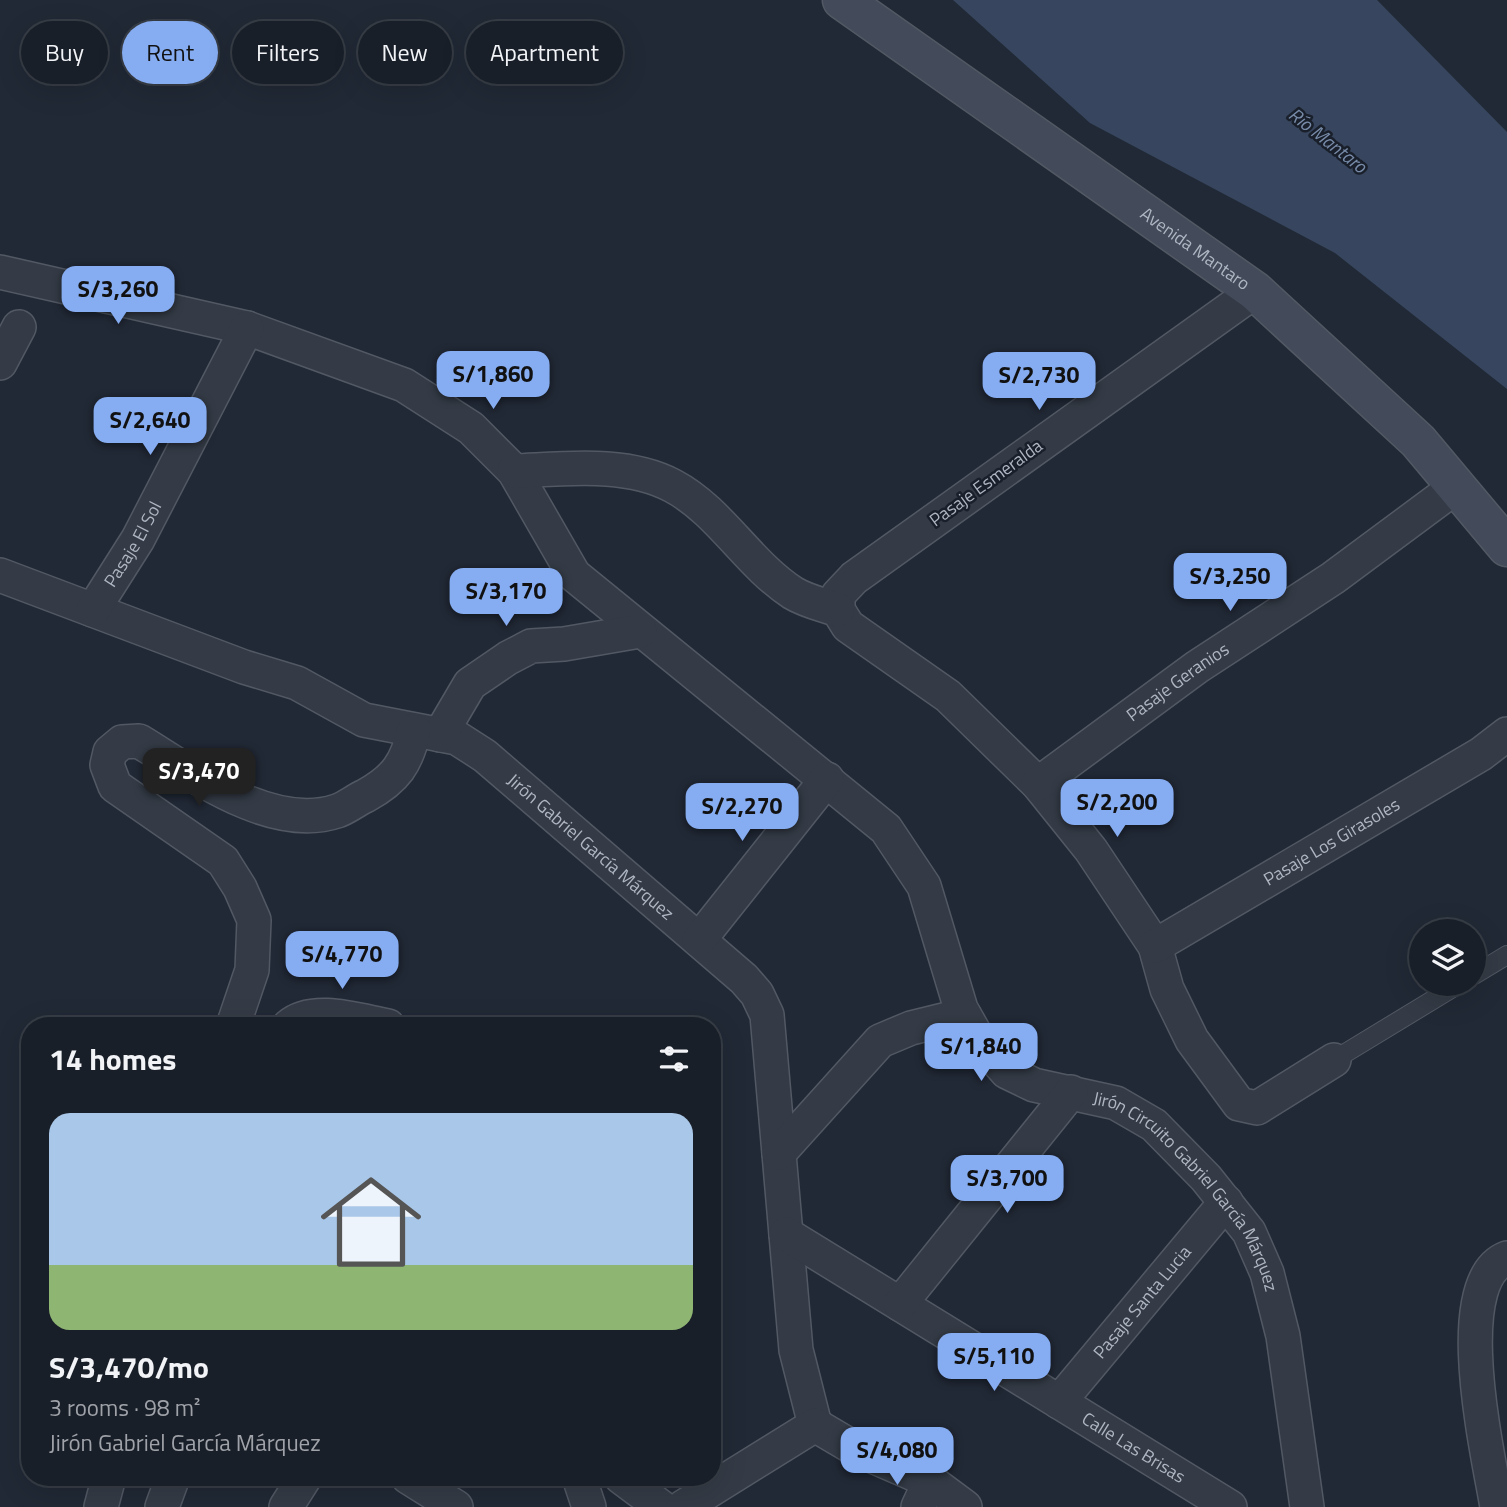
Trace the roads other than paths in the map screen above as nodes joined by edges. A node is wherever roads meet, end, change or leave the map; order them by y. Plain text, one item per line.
1 (842, 0) edge
2 (0, 272) edge
3 (1255, 291) junction
4 (19, 327) dead end
5 (247, 328) junction
6 (0, 363) edge
7 (514, 471) junction
8 (1457, 486) junction
9 (1507, 547) edge
10 (0, 575) edge
11 (93, 610) junction
12 (838, 610) junction
13 (640, 631) junction
14 (427, 732) junction
15 (1507, 734) edge
16 (827, 779) junction
17 (1038, 784) junction
18 (699, 940) junction
19 (1155, 946) junction
20 (1507, 955) edge
21 (1486, 968) edge
22 (1439, 996) edge
23 (964, 1015) junction
24 (236, 1017) edge
25 (1334, 1060) joint
26 (1071, 1091) junction
27 (779, 1153) junction
28 (1226, 1202) junction
29 (786, 1234) junction
30 (1507, 1258) edge
31 (900, 1304) junction
32 (1059, 1402) junction
33 (815, 1425) junction
34 (721, 1483) edge
35 (107, 1486) edge
36 (170, 1486) edge
37 (299, 1486) edge
38 (422, 1486) edge
39 (582, 1486) edge
40 (633, 1486) edge
41 (717, 1486) edge
42 (924, 1494) edge
43 (101, 1507) edge
44 (162, 1507) edge
45 (286, 1507) edge
46 (456, 1507) edge
47 (589, 1507) edge
48 (661, 1507) edge
49 (683, 1507) edge
50 (965, 1507) edge
51 (1230, 1507) edge
52 (1307, 1507) edge
53 (1497, 1507) edge

1 - 3 street, Avenida Mantaro
2 - 5 street, Jirón Circuito Gabriel García Márquez
3 - 8 street, Avenida Mantaro
3 - 12 street, Pasaje Esmeralda
4 - 6 street
5 - 7 street, Jirón Circuito Gabriel García Márquez
5 - 11 street, Pasaje El Sol
7 - 12 street
7 - 13 street, Jirón Circuito Gabriel García Márquez
8 - 9 street, Avenida Mantaro
8 - 17 street, Pasaje Geranios
10 - 11 street, Jirón Gabriel García Márquez
11 - 14 street, Jirón Gabriel García Márquez
12 - 17 street
13 - 14 street
13 - 16 street, Jirón Circuito Gabriel García Márquez
14 - 18 street, Jirón Gabriel García Márquez
14 - 24 street
15 - 19 street, Pasaje Los Girasoles
16 - 18 street
16 - 23 street, Jirón Circuito Gabriel García Márquez
17 - 19 street
18 - 27 street, Jirón Gabriel García Márquez
19 - 25 street
20 - 21 lane
22 - 25 lane
23 - 26 street, Jirón Circuito Gabriel García Márquez
23 - 27 street
26 - 28 street, Jirón Circuito Gabriel García Márquez
26 - 31 street
27 - 29 street, Jirón Gabriel García Márquez
28 - 32 street, Pasaje Santa Lucia
28 - 52 street, Jirón Circuito Gabriel García Márquez
29 - 31 street, Calle Las Brisas
29 - 33 street, Jirón Gabriel García Márquez
30 - 53 street
31 - 32 street, Calle Las Brisas
32 - 51 street, Calle Las Brisas
33 - 34 street
33 - 42 street
35 - 43 street
36 - 44 street
37 - 45 street
38 - 46 street
39 - 47 street
40 - 48 street
41 - 49 street
42 - 50 street

